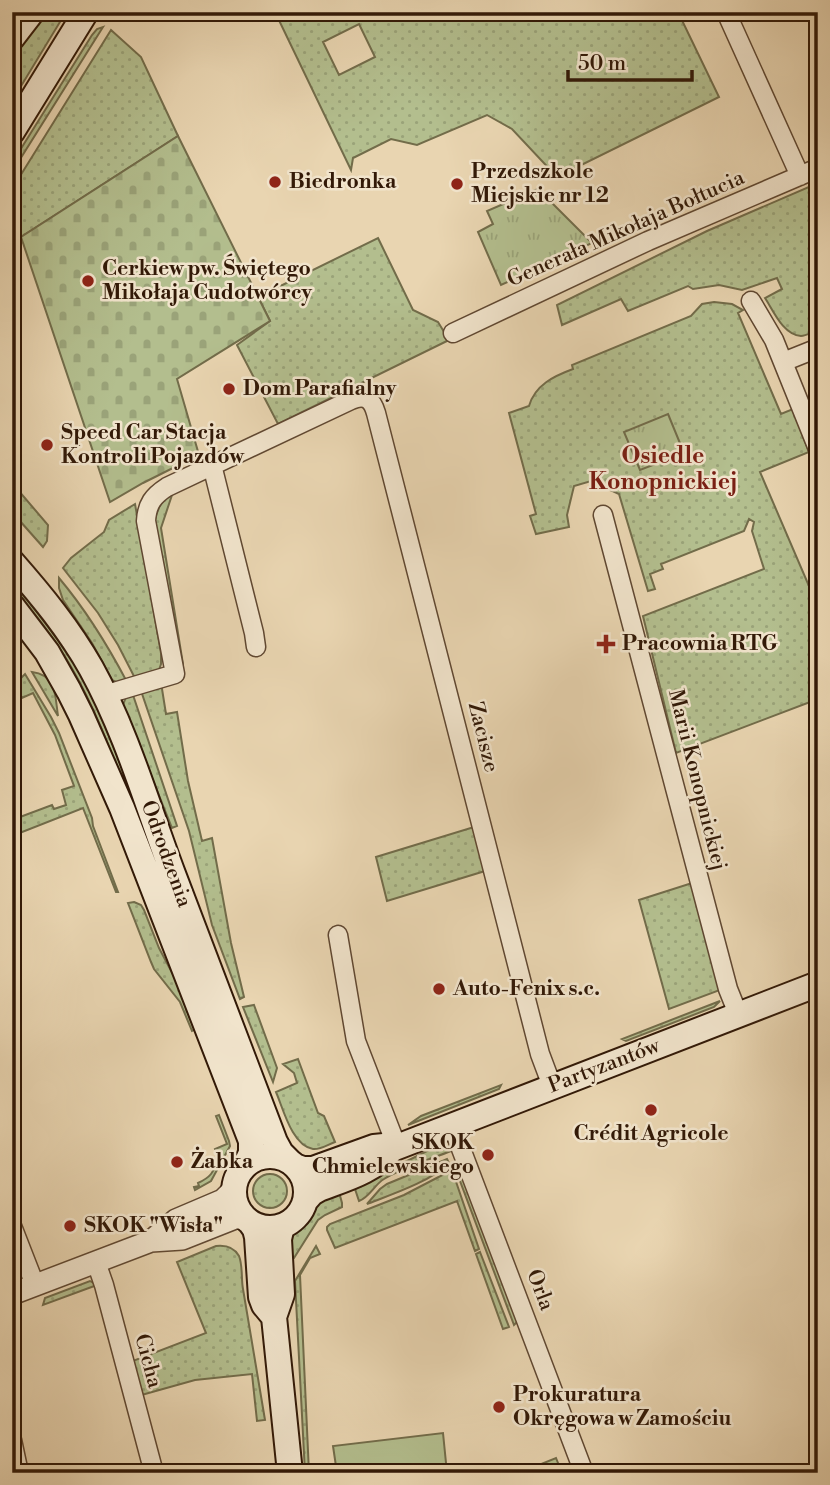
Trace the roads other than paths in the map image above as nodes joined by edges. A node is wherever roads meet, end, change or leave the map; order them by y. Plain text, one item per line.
1 (32, 12) edge
2 (86, 12) edge
3 (726, 12) edge
4 (12, 38) edge
5 (12, 132) edge
6 (818, 169) edge
7 (800, 176) junction
8 (751, 301) dead end
9 (453, 333) dead end
10 (818, 348) edge
11 (783, 362) junction
12 (818, 449) edge
13 (212, 465) junction
14 (603, 515) dead end
15 (12, 562) edge
16 (12, 606) edge
17 (256, 647) dead end
18 (104, 695) junction
19 (338, 935) dead end
20 (818, 984) edge
21 (738, 1014) junction
22 (552, 1086) junction
23 (452, 1125) junction
24 (394, 1148) junction
25 (293, 1164) junction
26 (245, 1166) junction
27 (234, 1189) junction
28 (305, 1201) junction
29 (248, 1221) junction
30 (12, 1226) edge
31 (282, 1226) junction
32 (152, 1241) junction
33 (96, 1262) junction
34 (35, 1285) junction
35 (12, 1294) edge
36 (274, 1317) junction
37 (12, 1440) edge
38 (19, 1473) edge
39 (154, 1473) edge
40 (290, 1473) edge
41 (584, 1473) edge

1 - 4 main road
2 - 5 main road
3 - 7 street
6 - 7 street, Generała Mikołaja Bołtucia
7 - 9 street, Generała Mikołaja Bołtucia
8 - 11 street
10 - 11 street
11 - 12 street
13 - 17 street
13 - 18 street
13 - 22 street, Zacisze
14 - 21 street, Marii Konopnickiej
15 - 18 main road, Odrodzenia
16 - 26 main road, Odrodzenia
18 - 25 main road, Odrodzenia
19 - 24 street
20 - 21 main road, Partyzantów
21 - 22 main road, Partyzantów
22 - 23 main road, Partyzantów
23 - 24 main road, Partyzantów
23 - 41 street, Orla
24 - 25 main road, Partyzantów
24 - 28 main road, Partyzantów
25 - 26 main road
25 - 28 main road
26 - 27 main road
27 - 29 main road
27 - 32 street
28 - 31 main road
29 - 31 main road
29 - 32 street
29 - 36 main road
30 - 34 street
31 - 36 main road
32 - 33 street
33 - 34 street
33 - 39 street, Cicha
34 - 35 street
36 - 40 main road
37 - 38 street

